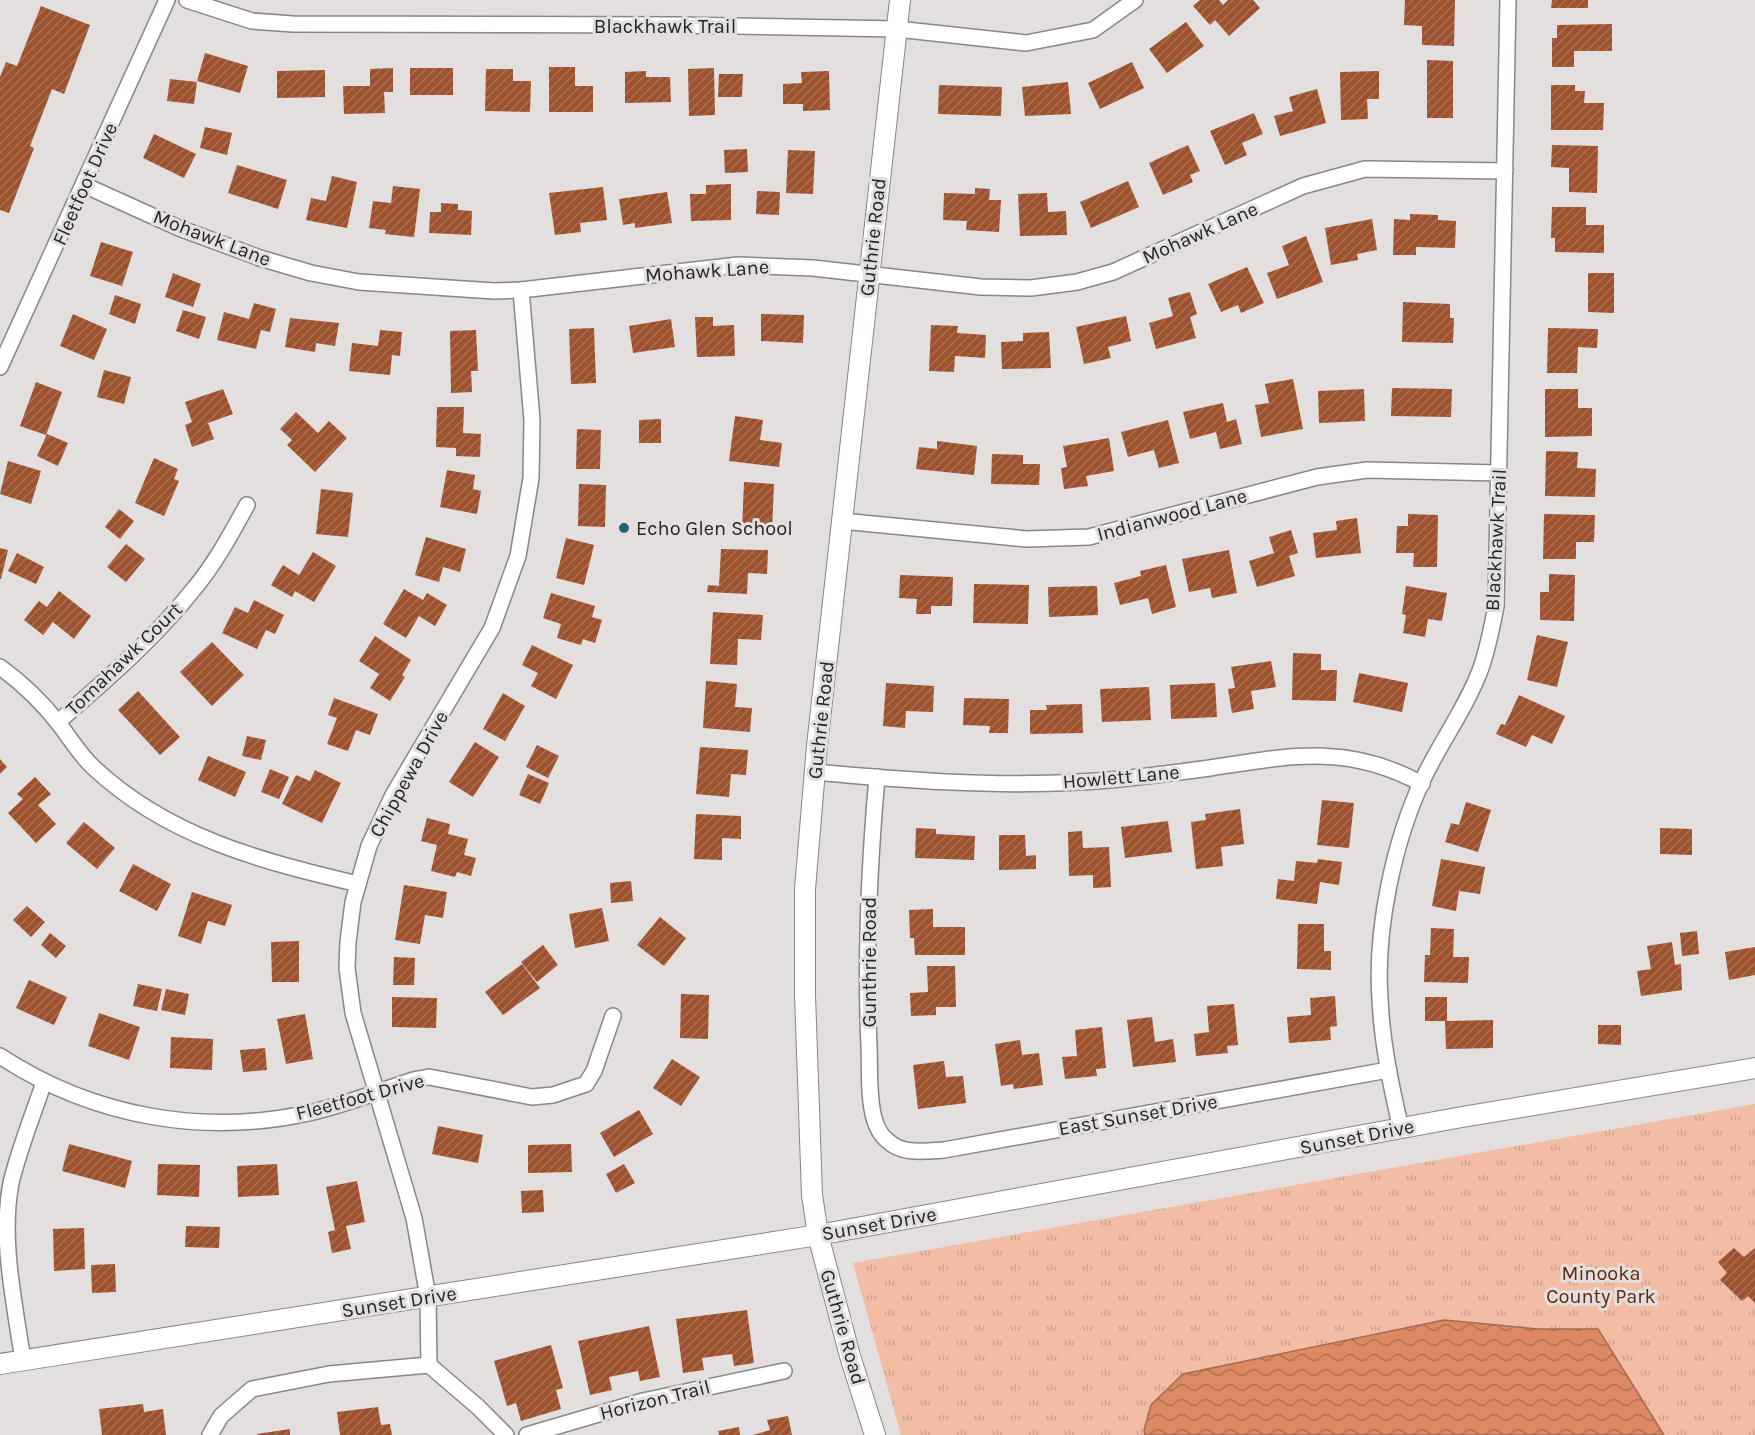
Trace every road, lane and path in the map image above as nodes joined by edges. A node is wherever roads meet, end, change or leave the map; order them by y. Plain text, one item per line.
1 (167, 0) edge
2 (187, 0) edge
3 (900, 0) edge
4 (1134, 0) edge
5 (1508, 0) edge
6 (897, 29) junction
7 (1505, 171) junction
8 (84, 185) junction
9 (868, 275) junction
10 (521, 290) junction
11 (0, 368) edge
12 (1500, 472) junction
13 (247, 505) dead end
14 (842, 520) junction
15 (0, 667) edge
16 (58, 722) junction
17 (815, 772) junction
18 (877, 777) junction
19 (1422, 784) junction
20 (358, 884) junction
21 (613, 1016) dead end
22 (0, 1056) edge
23 (1755, 1068) edge
24 (1388, 1070) junction
25 (44, 1082) junction
26 (375, 1093) junction
27 (1401, 1129) junction
28 (888, 1143) joint
29 (818, 1235) junction
30 (428, 1298) junction
31 (23, 1361) junction
32 (0, 1364) edge
33 (429, 1365) junction
34 (784, 1371) dead end
35 (210, 1435) edge
36 (506, 1435) edge
37 (526, 1435) edge
38 (875, 1435) edge

1 - 8 street, Fleetfoot Drive
2 - 6 street, Blackhawk Trail
3 - 6 street, Guthrie Road
4 - 6 street, Blackhawk Trail
5 - 7 street, Blackhawk Trail
6 - 9 street, Guthrie Road
7 - 9 street, Mohawk Lane
7 - 12 street, Blackhawk Trail
8 - 10 street, Mohawk Lane
8 - 11 street, Fleetfoot Drive
9 - 10 street, Mohawk Lane
9 - 14 street, Guthrie Road
10 - 20 street, Chippewa Drive
12 - 14 street, Indianwood Lane
12 - 19 street, Blackhawk Trail
13 - 16 street, Tomahawk Court
14 - 17 street, Guthrie Road
15 - 16 street
16 - 20 street
17 - 18 street, Howlett Lane
17 - 29 street, Guthrie Road
18 - 19 street, Howlett Lane
18 - 28 street, Gunthrie Road
19 - 24 street, Blackhawk Trail
20 - 26 street, Chippewa Drive
21 - 26 street, Fleetfoot Drive
22 - 25 street, Fleetfoot Drive
23 - 27 street, Sunset Drive
24 - 27 street, Blackhawk Trail
24 - 28 street, East Sunset Drive
25 - 26 street, Fleetfoot Drive
25 - 31 street
26 - 30 street, Chippewa Drive
27 - 29 street, Sunset Drive
29 - 30 street, Sunset Drive
29 - 38 street, Guthrie Road
30 - 31 street, Sunset Drive
30 - 33 street
31 - 32 street, Sunset Drive
33 - 35 street
33 - 36 street
34 - 37 street, Horizon Trail

